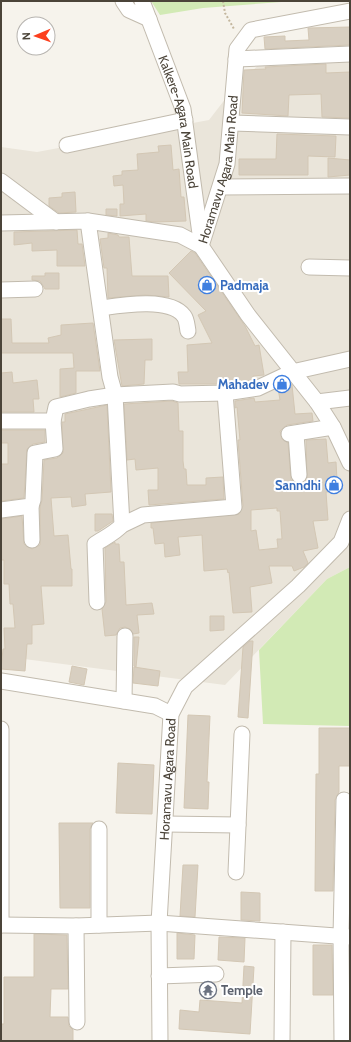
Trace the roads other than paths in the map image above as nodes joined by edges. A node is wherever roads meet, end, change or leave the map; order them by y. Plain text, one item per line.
1 (123, 1) edge
2 (142, 1) edge
3 (350, 11) edge
4 (149, 19) junction
5 (350, 54) edge
6 (236, 60) junction
7 (185, 120) junction
8 (232, 123) junction
9 (350, 127) edge
10 (67, 145) dead end
11 (1, 181) edge
12 (350, 186) edge
13 (221, 187) junction
14 (88, 220) junction
15 (56, 222) junction
16 (5, 225) edge
17 (201, 246) junction
18 (309, 267) dead end
19 (350, 268) edge
20 (34, 288) dead end
21 (1, 290) edge
22 (101, 308) junction
23 (188, 331) dead end
24 (350, 359) edge
25 (292, 372) junction
26 (226, 393) junction
27 (116, 396) junction
28 (350, 398) edge
29 (317, 402) junction
30 (1, 421) edge
31 (53, 421) junction
32 (333, 427) junction
33 (350, 464) edge
34 (299, 475) dead end
35 (30, 506) junction
36 (1, 510) edge
37 (350, 518) edge
38 (122, 525) junction
39 (32, 540) dead end
40 (97, 602) dead end
41 (125, 636) dead end
42 (1, 681) edge
43 (124, 701) junction
44 (171, 714) junction
45 (2, 729) edge
46 (242, 734) dead end
47 (344, 800) dead end
48 (165, 824) junction
49 (238, 825) junction
50 (99, 829) dead end
51 (236, 872) dead end
52 (159, 923) junction
53 (1, 925) edge
54 (99, 925) junction
55 (76, 926) junction
56 (283, 932) junction
57 (345, 937) edge
58 (216, 974) dead end
59 (159, 976) junction
60 (77, 1022) dead end
61 (160, 1041) edge
62 (282, 1041) edge
63 (342, 1041) edge

1 - 4 street
2 - 4 street, Kalkere-Agara Main Road
3 - 6 street, Horamavu Agara Main Road
4 - 7 street, Kalkere-Agara Main Road
5 - 6 street
6 - 8 street, Horamavu Agara Main Road
7 - 10 street
7 - 17 street, Kalkere-Agara Main Road
8 - 9 street
8 - 13 street, Horamavu Agara Main Road
11 - 15 street
12 - 13 street
13 - 17 street, Horamavu Agara Main Road
14 - 15 street
14 - 17 street
14 - 22 street
15 - 16 street
17 - 25 street, Horamavu Agara Main Road
18 - 19 street
20 - 21 street
22 - 23 street
22 - 27 street
24 - 25 street
25 - 26 street
25 - 29 street, Horamavu Agara Main Road
26 - 27 street
26 - 38 street
27 - 31 street
27 - 38 street
28 - 29 street
29 - 32 street, Horamavu Agara Main Road
30 - 31 street
31 - 35 street
32 - 33 street, Horamavu Agara Main Road
32 - 34 street
35 - 36 street
35 - 39 street
37 - 44 street, Horamavu Agara Road
38 - 40 street
41 - 43 street
42 - 43 street
43 - 44 street
44 - 48 street, Horamavu Agara Road
45 - 53 street
46 - 49 street
47 - 57 street
48 - 49 street
48 - 52 street, Horamavu Agara Road
49 - 51 street
50 - 54 street
52 - 54 street
52 - 56 street
52 - 59 street, Horamavu Agara Road
53 - 55 street
54 - 55 street
55 - 60 street
56 - 57 street
56 - 62 street
57 - 63 street
58 - 59 street
59 - 61 street, Horamavu Agara Road

